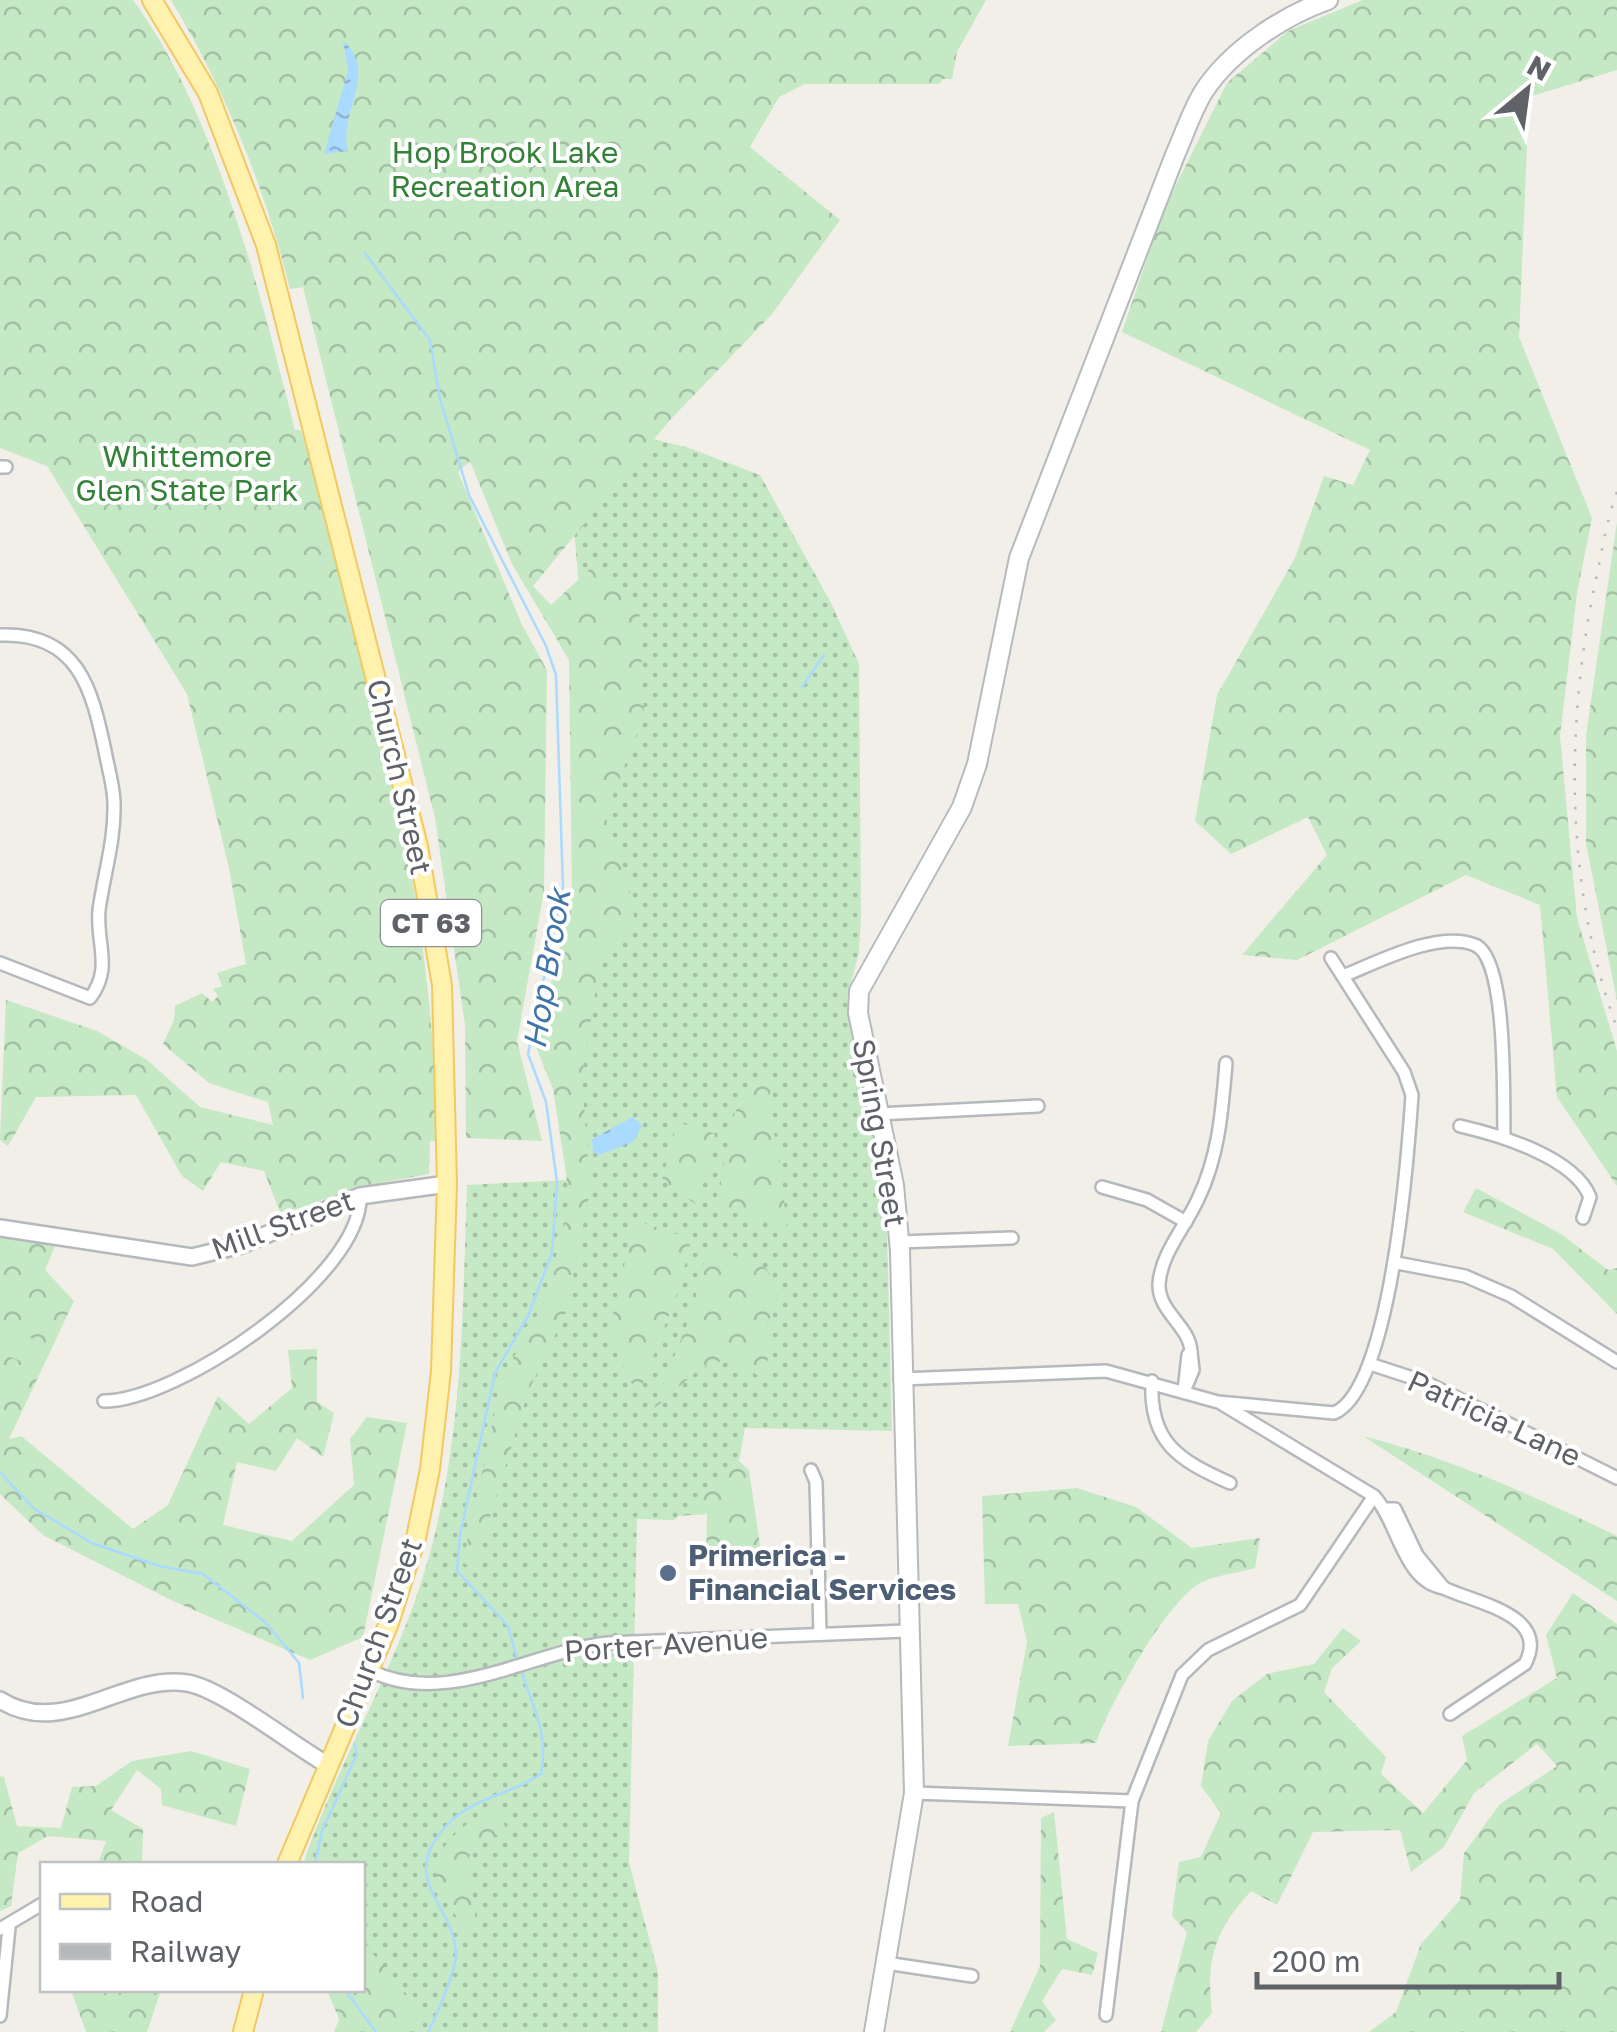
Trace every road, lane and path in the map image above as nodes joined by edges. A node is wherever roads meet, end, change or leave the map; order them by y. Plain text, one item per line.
1 (152, 0) edge
2 (1328, 0) edge
3 (0, 635) edge
4 (1331, 958) dead end
5 (0, 963) edge
6 (1343, 976) junction
7 (1226, 1063) dead end
8 (1038, 1106) dead end
9 (878, 1114) junction
10 (1460, 1126) dead end
11 (1504, 1137) junction
12 (446, 1184) junction
13 (1102, 1187) dead end
14 (360, 1196) junction
15 (1582, 1218) dead end
16 (1186, 1222) junction
17 (0, 1228) edge
18 (1012, 1238) dead end
19 (899, 1242) junction
20 (1397, 1263) junction
21 (1617, 1362) edge
22 (1370, 1364) junction
23 (900, 1380) junction
24 (1152, 1381) junction
25 (1184, 1391) junction
26 (104, 1401) dead end
27 (1218, 1402) junction
28 (811, 1470) dead end
29 (1617, 1478) edge
30 (1230, 1483) dead end
31 (1374, 1496) junction
32 (906, 1631) junction
33 (820, 1634) junction
34 (371, 1671) junction
35 (0, 1700) edge
36 (1450, 1714) dead end
37 (328, 1765) junction
38 (914, 1793) junction
39 (1132, 1801) junction
40 (288, 1862) edge
41 (40, 1905) edge
42 (4, 1929) edge
43 (886, 1963) junction
44 (972, 1976) dead end
45 (254, 1992) edge
46 (1106, 2015) dead end
47 (0, 2016) edge
48 (244, 2032) edge
49 (874, 2032) edge

1 - 12 main road, Church Street / CT 63
2 - 9 main road, Spring Street
3 - 5 street
4 - 6 street
6 - 11 street
6 - 20 street
7 - 16 street
8 - 9 street
9 - 19 main road, Spring Street
10 - 11 street
11 - 15 street
12 - 14 street, Mill Street
12 - 34 main road, Church Street / CT 63
13 - 16 street
14 - 17 street, Mill Street
14 - 26 street
16 - 25 street
18 - 19 street
19 - 23 main road, Spring Street
20 - 21 street
20 - 22 street
22 - 27 street
22 - 29 street, Patricia Lane
23 - 24 street
23 - 32 main road, Spring Street
24 - 25 street
24 - 30 street
25 - 27 street
27 - 31 street
28 - 33 street
31 - 36 street
31 - 39 street
32 - 33 street, Porter Avenue
32 - 38 main road, Spring Street
33 - 34 street, Porter Avenue
34 - 37 main road, Church Street / CT 63
35 - 37 street
37 - 40 main road, Church Street / CT 63
38 - 39 street
38 - 43 main road, Spring Street
39 - 46 street
41 - 42 street
42 - 47 street
43 - 44 street
43 - 49 main road, Spring Street
45 - 48 main road

